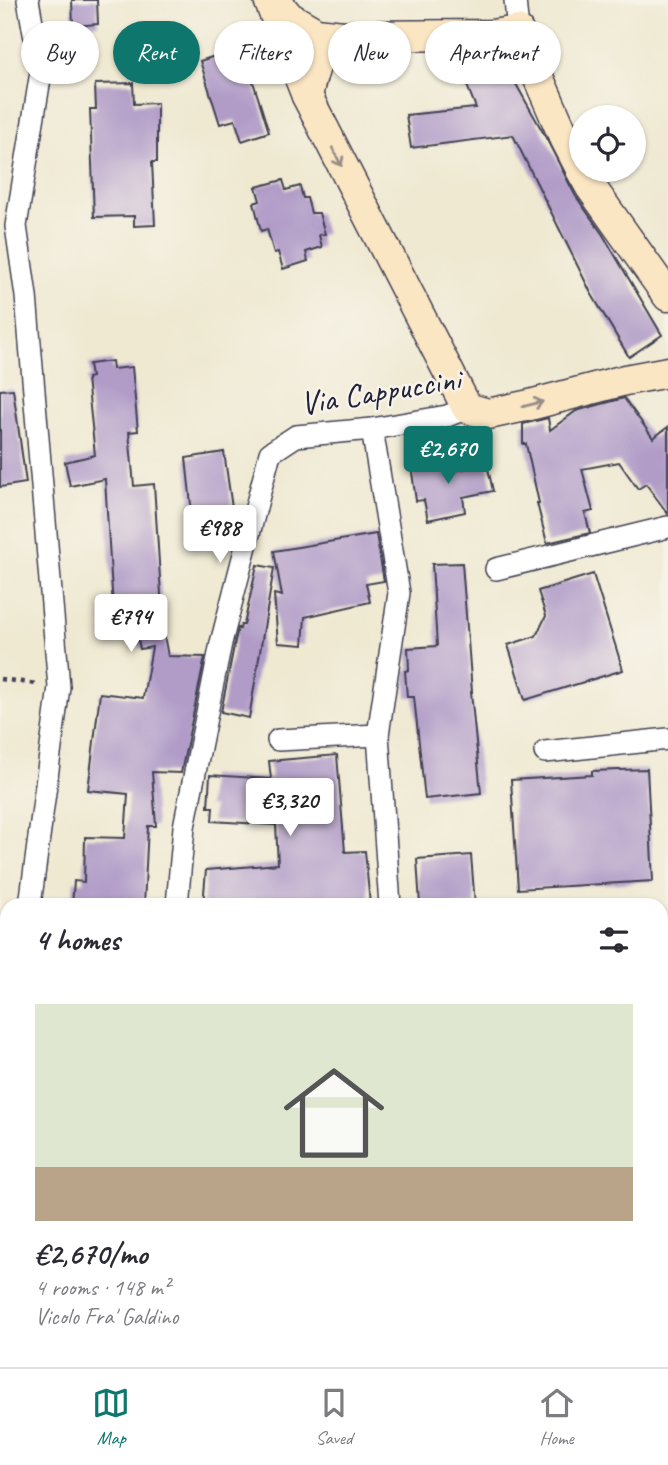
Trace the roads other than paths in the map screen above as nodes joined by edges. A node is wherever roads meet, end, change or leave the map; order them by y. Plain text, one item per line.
1 (28, 0) edge
2 (269, 0) edge
3 (275, 0) edge
4 (514, 0) edge
5 (517, 21) edge
6 (328, 34) edge
7 (328, 46) edge
8 (541, 84) edge
9 (307, 96) junction
10 (569, 146) edge
11 (588, 182) edge
12 (8, 224) edge
13 (668, 296) edge
14 (668, 353) edge
15 (668, 372) edge
16 (625, 380) junction
17 (467, 408) junction
18 (372, 429) junction
19 (668, 527) edge
20 (496, 569) dead end
21 (378, 735) junction
22 (668, 739) edge
23 (278, 740) dead end
24 (545, 752) dead end
25 (31, 898) edge
26 (178, 898) edge
27 (390, 898) edge

1 - 12 street
2 - 9 street
3 - 6 street
4 - 5 street
7 - 9 street
8 - 10 street
9 -> 17 street
11 - 13 street
12 - 25 street
14 - 16 street, Via Cappuccini
15 - 16 street, Via Cappuccini
17 -> 16 street, Via Cappuccini
17 - 18 street, Via Cappuccini
18 - 21 street
18 - 26 street, Via Cappuccini
19 - 20 street
21 - 23 street
21 - 27 street
22 - 24 street

